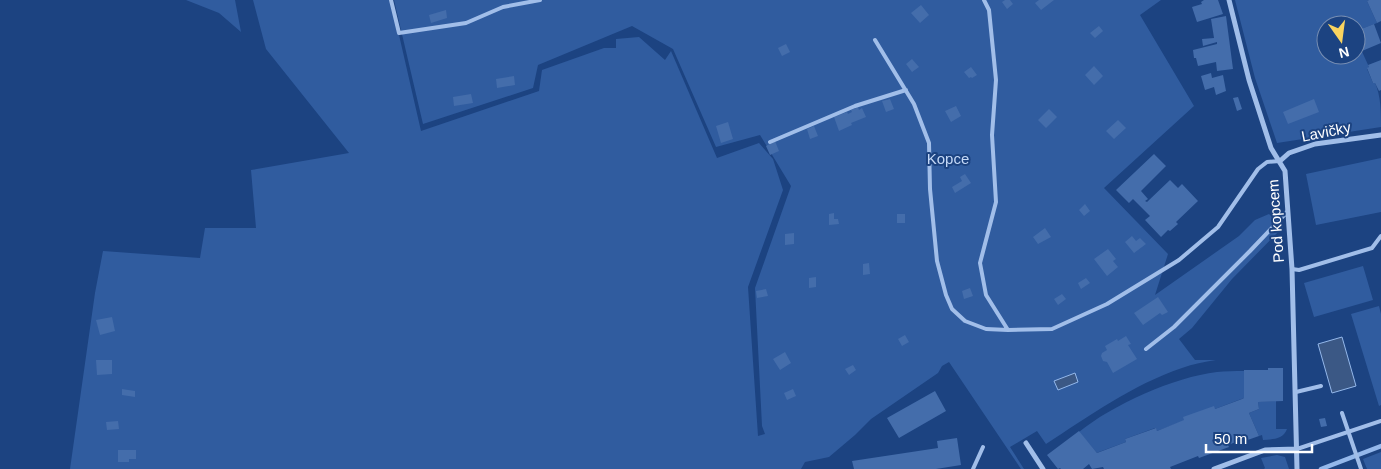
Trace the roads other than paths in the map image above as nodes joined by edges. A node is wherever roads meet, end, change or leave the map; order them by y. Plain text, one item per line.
1 (391, 0) edge
2 (540, 0) edge
3 (984, 0) edge
4 (1229, 0) edge
5 (875, 40) dead end
6 (906, 90) junction
7 (1381, 135) edge
8 (770, 142) dead end
9 (1280, 161) junction
10 (1288, 210) junction
11 (1381, 236) edge
12 (1292, 269) junction
13 (1008, 330) junction
14 (1146, 349) dead end
15 (1321, 386) dead end
16 (1296, 392) junction
17 (1342, 413) dead end
18 (1381, 421) edge
19 (1348, 432) junction
20 (1026, 443) dead end
21 (983, 447) dead end
22 (1297, 449) junction
23 (973, 469) edge
24 (1043, 469) edge
25 (1214, 469) edge
26 (1297, 469) edge
27 (1361, 469) edge

1 - 2 lane
3 - 13 lane
4 - 9 street, Pod kopcem
5 - 6 lane
6 - 8 lane
6 - 13 lane
7 - 9 street, Lavičky
9 - 10 street, Pod kopcem
9 - 13 lane
10 - 12 street, Pod kopcem
10 - 14 lane
11 - 12 lane
12 - 16 street, Pod kopcem
15 - 16 lane
16 - 22 street, Pod kopcem
17 - 19 lane
18 - 19 lane
19 - 22 lane
19 - 27 lane
20 - 24 street
21 - 23 lane
22 - 25 street
22 - 26 street, Pod kopcem

